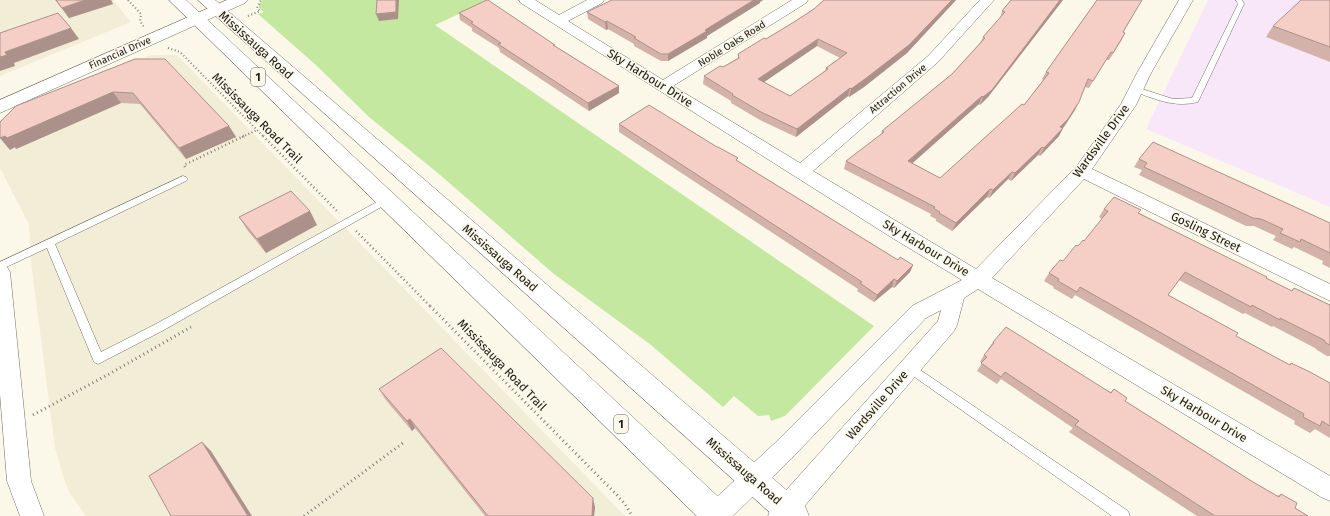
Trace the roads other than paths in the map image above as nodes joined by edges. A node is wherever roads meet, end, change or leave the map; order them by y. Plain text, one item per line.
1 (177, 0) edge
2 (240, 0) edge
3 (526, 0) edge
4 (597, 0) edge
5 (801, 0) edge
6 (987, 0) edge
7 (1186, 0) edge
8 (1239, 0) edge
9 (206, 7) edge
10 (559, 20) junction
11 (662, 86) junction
12 (1136, 89) junction
13 (0, 93) edge
14 (0, 107) edge
15 (802, 171) junction
16 (1082, 171) junction
17 (184, 179) dead end
18 (387, 200) junction
19 (50, 243) junction
20 (0, 266) edge
21 (0, 272) edge
22 (979, 279) junction
23 (1330, 293) edge
24 (954, 294) junction
25 (910, 368) junction
26 (6, 405) edge
27 (753, 480) junction
28 (1330, 490) edge
29 (787, 514) edge
30 (716, 515) edge
31 (32, 516) edge
32 (1123, 516) edge

1 - 9 main road, Mississauga Road / 1
2 - 9 main road, Financial Drive
3 - 10 street, Sky Harbour Drive
4 - 10 street
5 - 11 street, Noble Oaks Road
6 - 15 street, Attraction Drive
7 - 12 street, Wardsville Drive
8 - 12 lane
9 - 13 main road, Financial Drive
9 - 14 main road, Financial Drive
9 - 18 main road, Mississauga Road / 1
9 - 27 main road, Mississauga Road / 1
10 - 11 street, Sky Harbour Drive
11 - 15 street, Sky Harbour Drive
12 - 16 street, Wardsville Drive
15 - 22 street, Sky Harbour Drive
16 - 22 street, Wardsville Drive
16 - 23 street, Gosling Street
17 - 19 lane
18 - 19 lane
18 - 30 main road, Mississauga Road / 1
19 - 20 lane
21 - 26 street
22 - 24 street, Wardsville Drive
22 - 28 street, Sky Harbour Drive
24 - 25 street, Wardsville Drive
24 - 27 street, Wardsville Drive
25 - 29 street, Wardsville Drive
25 - 32 lane
26 - 31 street
27 - 29 main road, Mississauga Road / 1
27 - 30 street, Wardsville Drive

